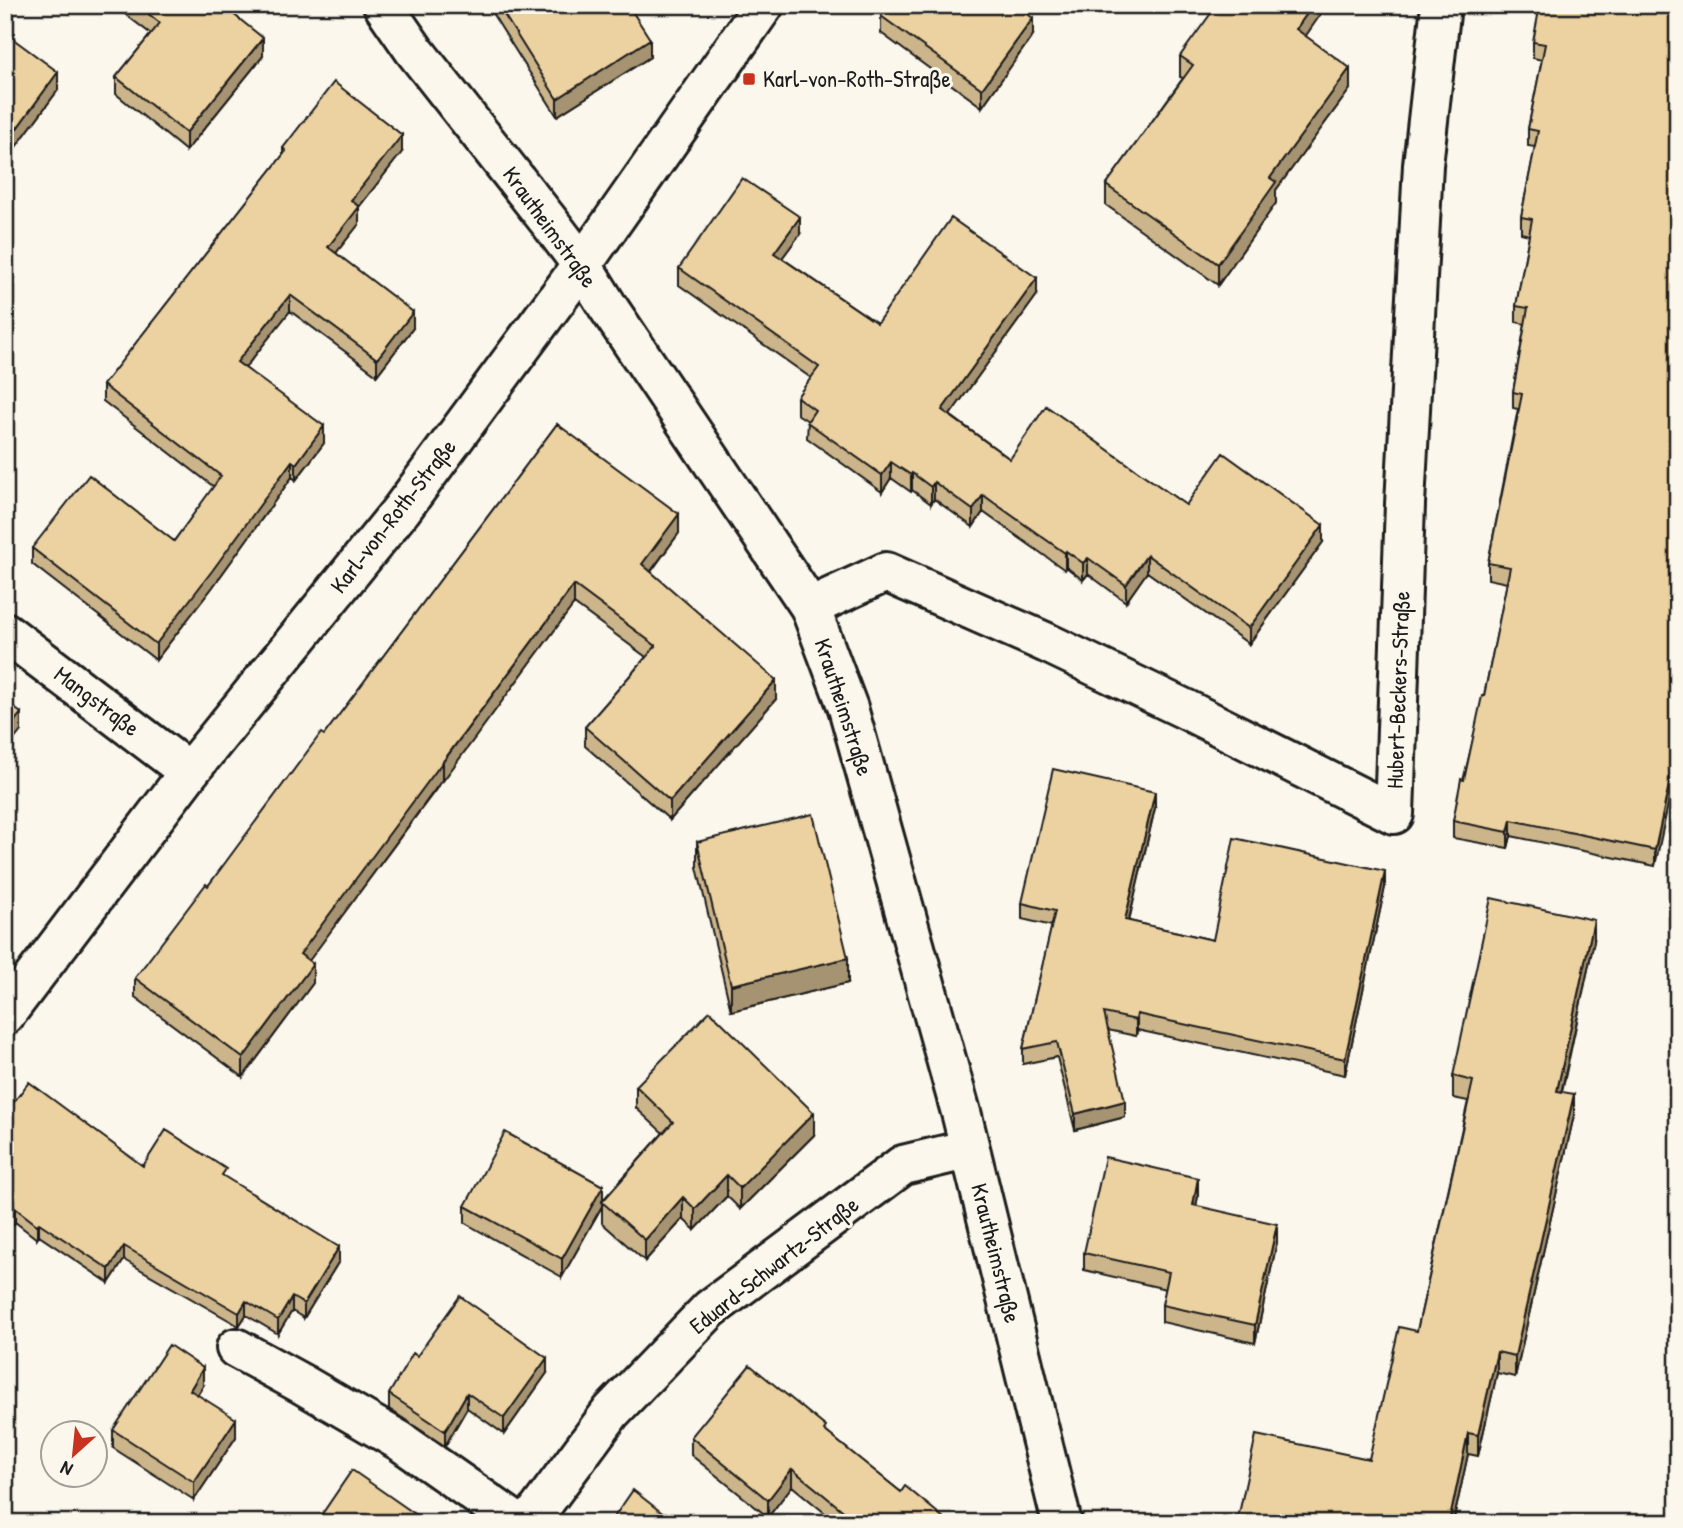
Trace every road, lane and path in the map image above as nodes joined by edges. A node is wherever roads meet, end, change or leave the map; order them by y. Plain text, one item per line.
1 (383, 5) edge
2 (764, 5) edge
3 (1440, 5) edge
4 (582, 265) junction
5 (810, 607) junction
6 (5, 632) edge
7 (188, 772) junction
8 (5, 1015) edge
9 (970, 1149) junction
10 (236, 1348) dead end
11 (517, 1523) edge
12 (529, 1523) edge
13 (1062, 1523) edge

1 - 4 street, Krautheimstraße
2 - 4 street, Karl-von-Roth-Straße
3 - 5 street, Hubert-Beckers-Straße
4 - 5 street, Krautheimstraße
4 - 7 street, Karl-von-Roth-Straße
5 - 9 street, Krautheimstraße
6 - 7 street, Mangstraße
7 - 8 street, Karl-von-Roth-Straße
9 - 12 street, Eduard-Schwartz-Straße
9 - 13 street, Krautheimstraße
10 - 11 street

